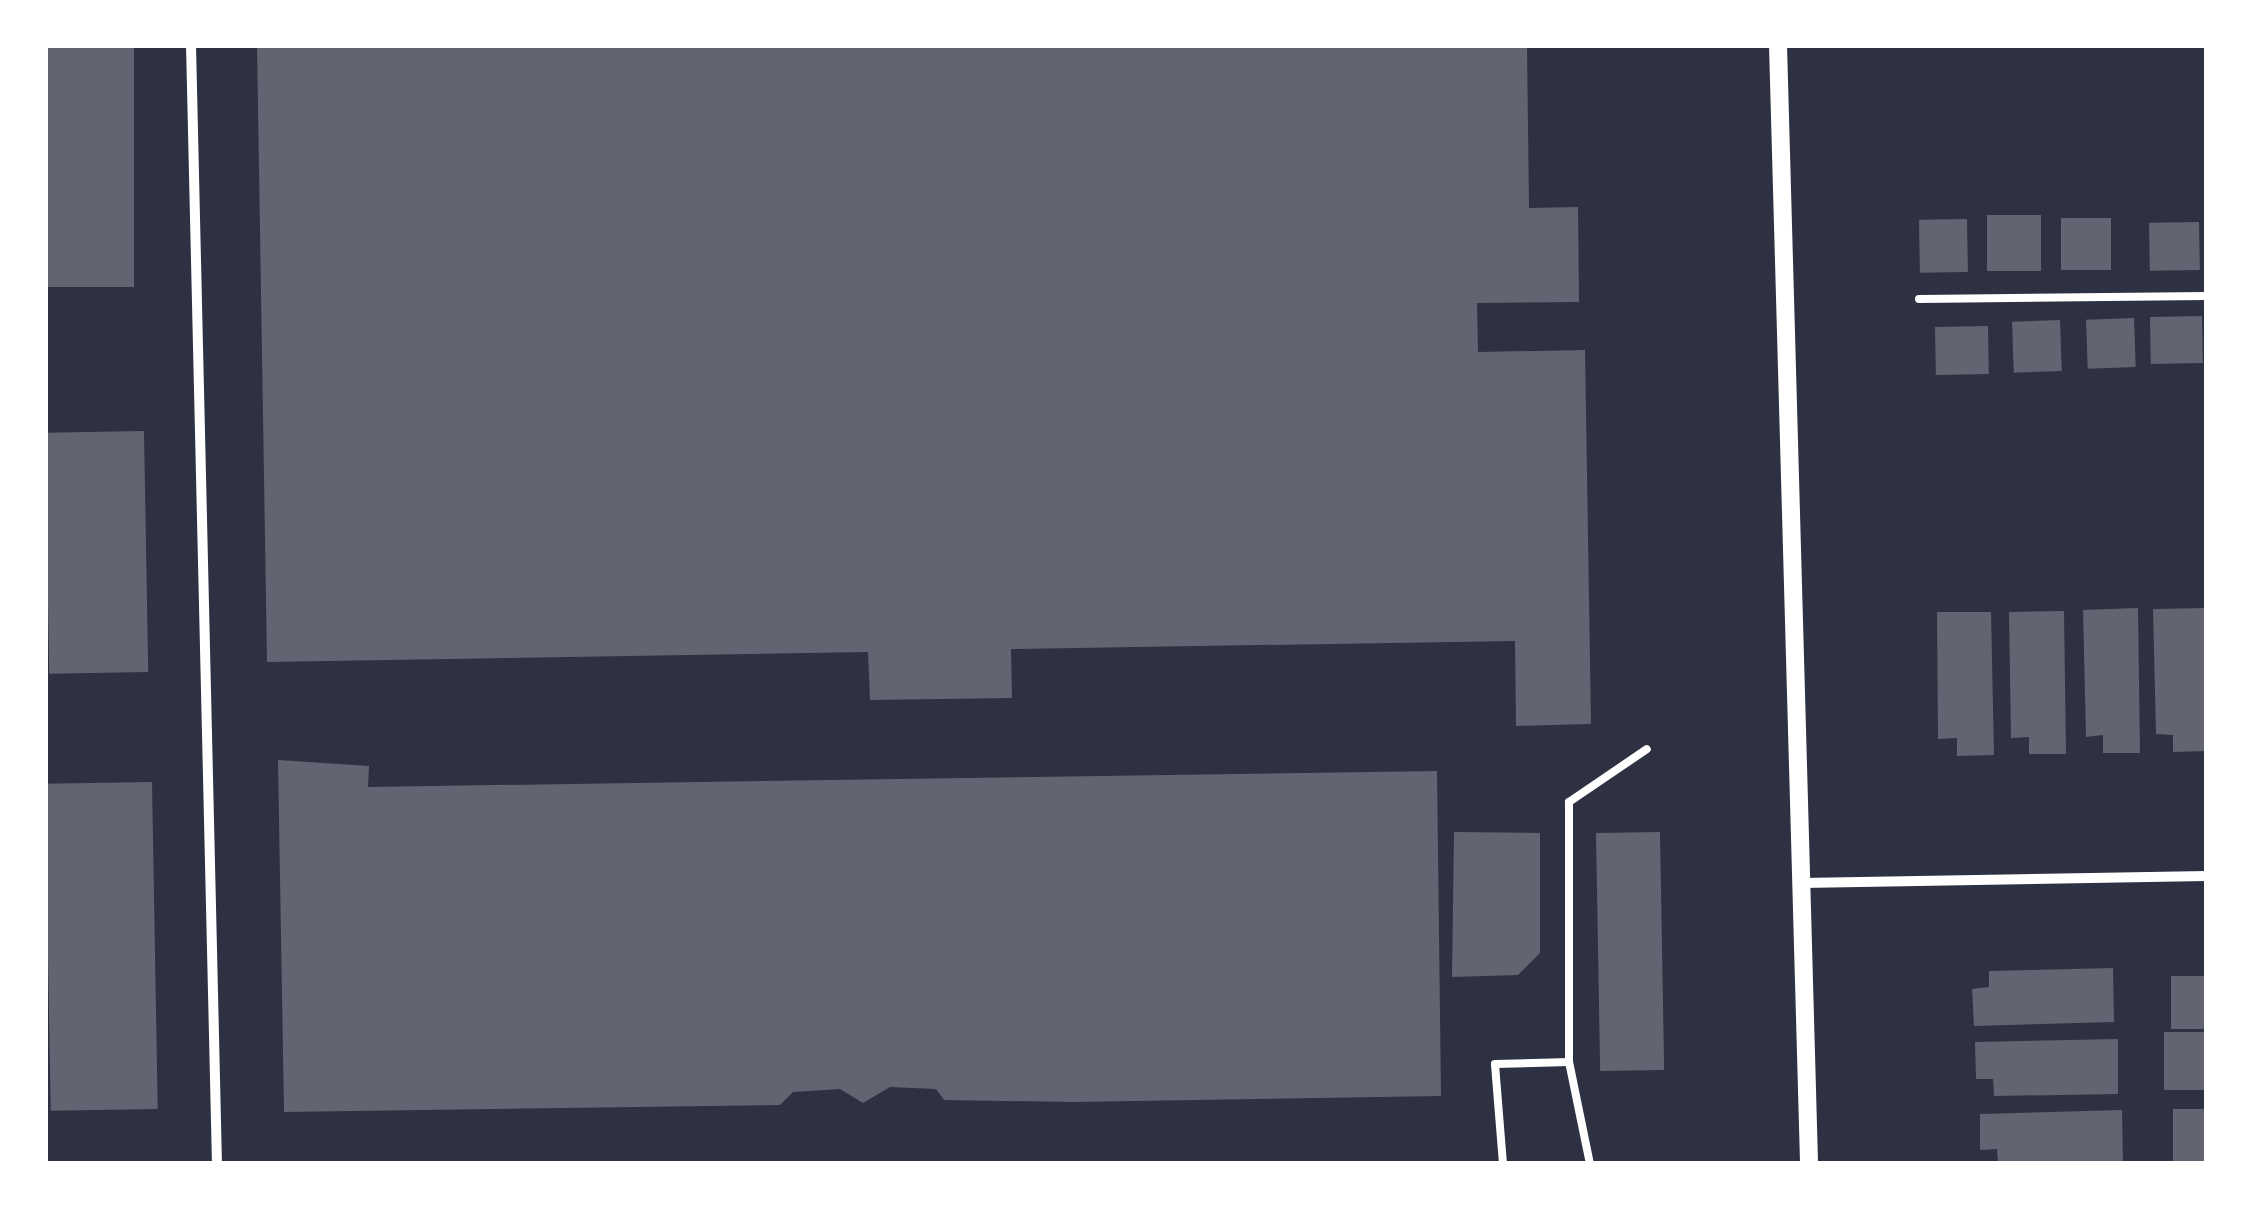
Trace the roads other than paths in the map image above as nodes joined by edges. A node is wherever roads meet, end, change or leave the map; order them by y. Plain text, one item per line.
1 (191, 45) edge
2 (1778, 45) edge
3 (2207, 296) edge
4 (1919, 299) dead end
5 (1646, 749) dead end
6 (2207, 876) edge
7 (1802, 883) junction
8 (1570, 1062) junction
9 (217, 1164) edge
10 (1503, 1164) edge
11 (1590, 1164) edge
12 (1809, 1164) edge

1 - 9 street
2 - 7 street
3 - 4 lane
5 - 8 lane
6 - 7 street
7 - 12 street
8 - 10 lane
8 - 11 lane

